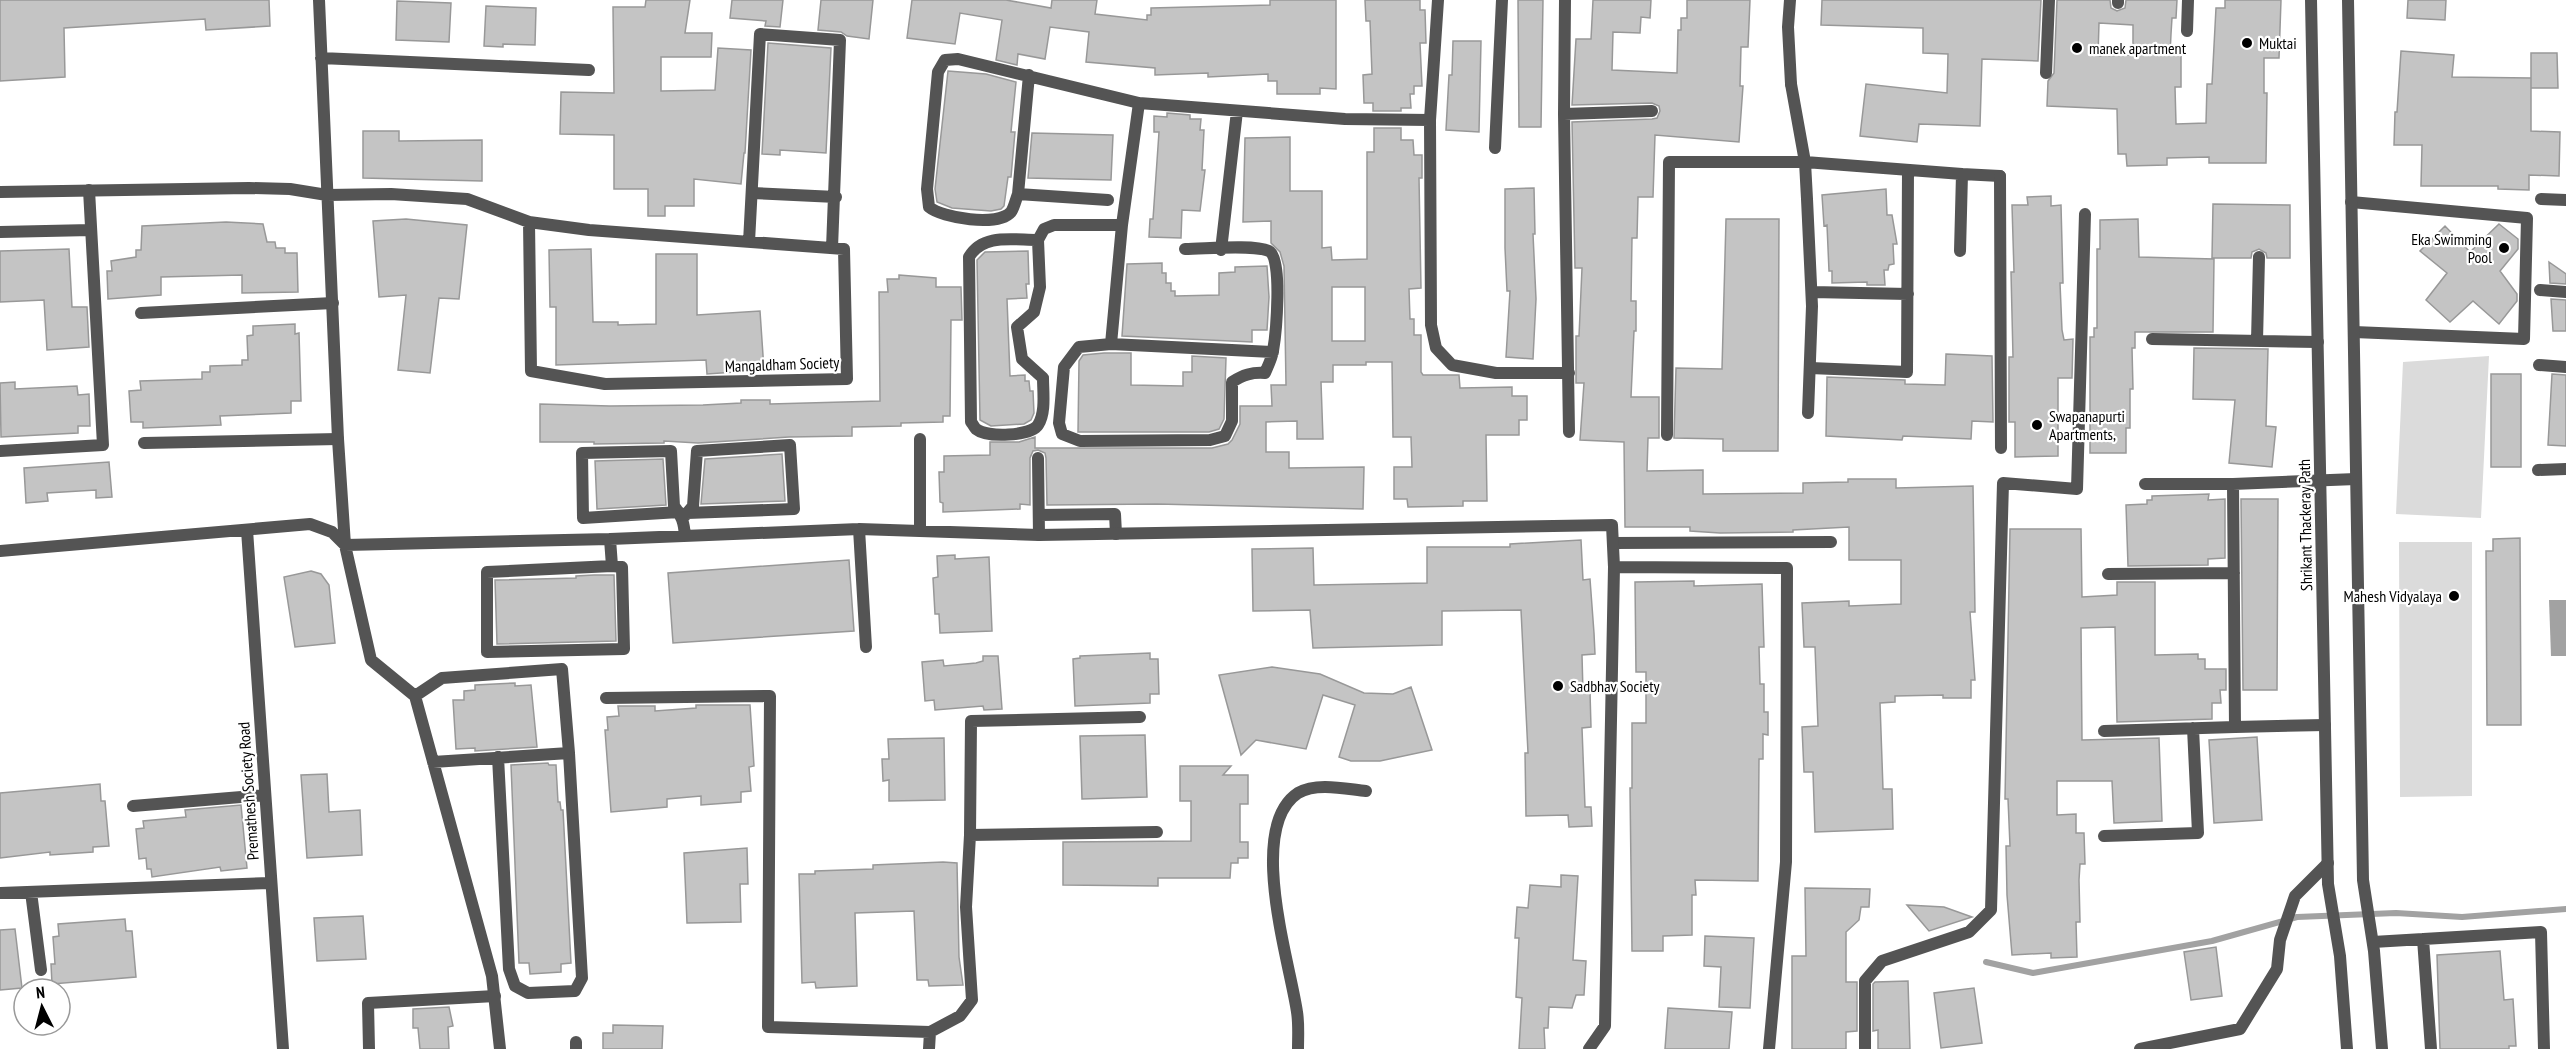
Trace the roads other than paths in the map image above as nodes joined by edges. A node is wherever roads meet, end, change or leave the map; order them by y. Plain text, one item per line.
1 (319, 0) edge
2 (1438, 0) edge
3 (1502, 0) edge
4 (1565, 0) edge
5 (1790, 0) edge
6 (2049, 0) edge
7 (2188, 0) edge
8 (2311, 0) edge
9 (2348, 0) edge
10 (2187, 32) dead end
11 (321, 58) junction
12 (589, 70) dead end
13 (2046, 74) dead end
14 (1029, 75) junction
15 (1139, 103) junction
16 (1236, 111) junction
17 (1652, 111) dead end
18 (1564, 114) junction
19 (1430, 120) junction
20 (1495, 148) dead end
21 (1805, 162) junction
22 (1908, 170) junction
23 (1962, 174) junction
24 (89, 190) junction
25 (0, 192) edge
26 (752, 193) junction
27 (1018, 194) junction
28 (327, 195) junction
29 (836, 197) junction
30 (2541, 199) dead end
31 (1108, 200) dead end
32 (2566, 200) edge
33 (2351, 202) junction
34 (2085, 214) dead end
35 (529, 222) junction
36 (1122, 225) junction
37 (91, 230) junction
38 (0, 232) edge
39 (1038, 240) junction
40 (750, 242) junction
41 (832, 248) junction
42 (1185, 249) dead end
43 (1221, 250) junction
44 (1960, 251) dead end
45 (2259, 257) dead end
46 (2540, 290) dead end
47 (2566, 291) edge
48 (1812, 292) junction
49 (1908, 294) junction
50 (333, 303) junction
51 (141, 313) dead end
52 (2354, 332) junction
53 (2152, 339) dead end
54 (2257, 341) junction
55 (2318, 342) junction
56 (1111, 344) junction
57 (1273, 352) junction
58 (2539, 365) dead end
59 (2566, 367) edge
60 (1810, 368) junction
61 (1569, 373) junction
62 (1808, 412) dead end
63 (1569, 432) dead end
64 (1667, 435) dead end
65 (338, 439) junction
66 (920, 439) dead end
67 (144, 443) dead end
68 (2001, 448) dead end
69 (0, 450) edge
70 (1038, 458) dead end
71 (2566, 469) edge
72 (2538, 470) dead end
73 (2356, 479) junction
74 (2320, 482) junction
75 (2145, 484) dead end
76 (2233, 484) junction
77 (683, 514) junction
78 (1039, 515) junction
79 (859, 529) junction
80 (920, 529) junction
81 (247, 530) junction
82 (1116, 534) junction
83 (1039, 535) junction
84 (685, 536) junction
85 (610, 539) junction
86 (1831, 542) dead end
87 (1613, 543) junction
88 (345, 545) junction
89 (0, 551) edge
90 (612, 566) junction
91 (1614, 567) junction
92 (2234, 573) junction
93 (2108, 574) dead end
94 (866, 647) dead end
95 (415, 696) junction
96 (606, 698) dead end
97 (1140, 717) dead end
98 (2325, 725) junction
99 (2235, 727) junction
100 (2193, 728) junction
101 (2104, 731) dead end
102 (569, 753) junction
103 (498, 758) junction
104 (433, 762) junction
105 (1366, 791) dead end
106 (264, 795) junction
107 (133, 806) dead end
108 (1157, 832) dead end
109 (970, 835) junction
110 (2104, 836) dead end
111 (2328, 863) junction
112 (270, 883) junction
113 (31, 892) junction
114 (0, 893) edge
115 (2423, 939) junction
116 (2373, 942) junction
117 (41, 970) dead end
118 (495, 996) junction
119 (930, 1032) junction
120 (283, 1049) edge
121 (369, 1049) edge
122 (500, 1049) edge
123 (930, 1049) edge
124 (1298, 1049) edge
125 (1589, 1049) edge
126 (1769, 1049) edge
127 (1864, 1049) edge
128 (2140, 1049) edge
129 (2347, 1049) edge
130 (2382, 1049) edge
131 (2431, 1049) edge
132 (2544, 1049) edge

1 - 11 street
2 - 19 street
3 - 20 street
4 - 18 street
5 - 21 street
6 - 13 street
7 - 10 street
8 - 55 street, Shrikant Thackeray Path
9 - 33 street
11 - 12 street
11 - 28 street
14 - 15 street
14 - 27 street
14 - 27 street
15 - 16 street
15 - 36 street
16 - 19 street
16 - 43 street
17 - 18 street
18 - 61 street
19 - 61 street
21 - 22 street
21 - 48 street
21 - 64 street
22 - 23 street
22 - 49 street
23 - 44 street
23 - 68 street
24 - 25 street
24 - 28 street
24 - 37 street
26 - 29 street
26 - 29 street
26 - 40 street
27 - 31 street
28 - 35 street
28 - 50 street
29 - 41 street
30 - 32 street
33 - 52 street
33 - 52 street
34 - 127 street
35 - 40 street
35 - 41 street, Mangaldham Society
36 - 39 street
36 - 56 street
37 - 38 street
37 - 69 street
39 - 39 street
40 - 41 street
42 - 43 street
43 - 57 street
45 - 54 street
46 - 47 street
48 - 49 street
48 - 60 street
49 - 60 street
50 - 51 street
50 - 65 street
52 - 73 street
53 - 54 street
54 - 55 street
55 - 74 street, Shrikant Thackeray Path
56 - 57 street
56 - 57 street
58 - 59 street
60 - 62 street
61 - 63 street
65 - 67 street
65 - 88 street
66 - 80 street
70 - 78 street
71 - 72 street
73 - 74 street
73 - 116 street
74 - 76 street
74 - 98 street, Shrikant Thackeray Path
75 - 76 street
76 - 92 street
77 - 77 street
77 - 77 street
77 - 84 street
78 - 82 street
78 - 83 street
79 - 80 street
79 - 84 street
79 - 94 street
80 - 83 street
81 - 88 street
81 - 89 street
81 - 106 street, Premathesh Society Road
82 - 83 street
82 - 87 street
84 - 85 street
85 - 88 street
85 - 90 street
86 - 87 street
87 - 91 street
88 - 95 street
90 - 90 street
91 - 125 street
91 - 126 street
92 - 93 street
92 - 99 street
95 - 102 street
95 - 104 street
96 - 119 street
97 - 109 street
98 - 99 street
98 - 111 street, Shrikant Thackeray Path
99 - 100 street
100 - 101 street
100 - 110 street
102 - 103 street
102 - 103 street
103 - 104 street
104 - 118 street
105 - 124 street
106 - 107 street
106 - 112 street, Premathesh Society Road
108 - 109 street
109 - 119 street
111 - 128 street
111 - 129 street, Shrikant Thackeray Path
112 - 113 street
112 - 120 street, Premathesh Society Road
113 - 114 street
113 - 117 street
115 - 116 street
115 - 131 street
115 - 132 street
116 - 130 street
118 - 121 street
118 - 122 street
119 - 123 street

